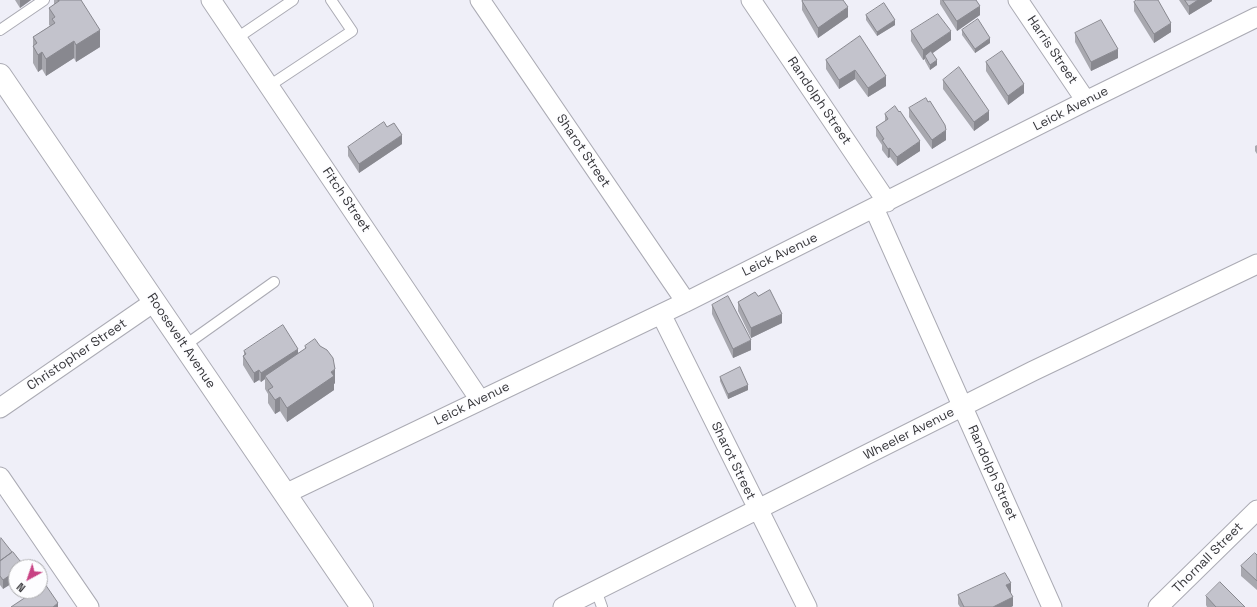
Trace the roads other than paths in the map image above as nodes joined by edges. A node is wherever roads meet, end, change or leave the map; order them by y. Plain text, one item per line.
1 (44, 0) edge
2 (211, 0) edge
3 (293, 0) edge
4 (331, 0) edge
5 (480, 0) edge
6 (751, 0) edge
7 (1018, 0) edge
8 (1257, 17) edge
9 (0, 30) edge
10 (236, 38) junction
11 (0, 75) edge
12 (269, 86) junction
13 (1086, 101) junction
14 (880, 205) junction
15 (1257, 264) edge
16 (274, 282) dead end
17 (154, 302) junction
18 (686, 302) junction
19 (661, 314) junction
20 (184, 346) junction
21 (480, 400) junction
22 (963, 407) junction
23 (0, 408) edge
24 (0, 477) edge
25 (285, 494) junction
26 (758, 510) junction
27 (1257, 510) edge
28 (599, 599) edge
29 (89, 607) edge
30 (362, 607) edge
31 (563, 607) edge
32 (807, 607) edge
33 (1052, 607) edge
34 (1158, 607) edge

1 - 9 lane
2 - 10 street, Fitch Street
3 - 10 lane
4 - 12 lane
5 - 18 street, Sharot Street
6 - 14 street, Randolph Street
7 - 13 street, Harris Street
8 - 13 street, Leick Avenue
10 - 12 street, Fitch Street
11 - 17 street, Roosevelt Avenue
12 - 21 street, Fitch Street
13 - 14 street, Leick Avenue
14 - 18 street, Leick Avenue
14 - 22 street, Randolph Street
15 - 22 street, Wheeler Avenue
16 - 20 lane
17 - 20 street, Roosevelt Avenue
17 - 23 street, Christopher Street
18 - 19 street, Leick Avenue
19 - 21 street, Leick Avenue
19 - 26 street, Sharot Street
20 - 25 street, Roosevelt Avenue
21 - 25 street, Leick Avenue
22 - 26 street, Wheeler Avenue
22 - 33 street, Randolph Street
24 - 29 street
25 - 30 street, Roosevelt Avenue
26 - 28 street, Wheeler Avenue
26 - 32 street, Sharot Street
27 - 34 street, Thornall Street
28 - 31 street, Wheeler Avenue

